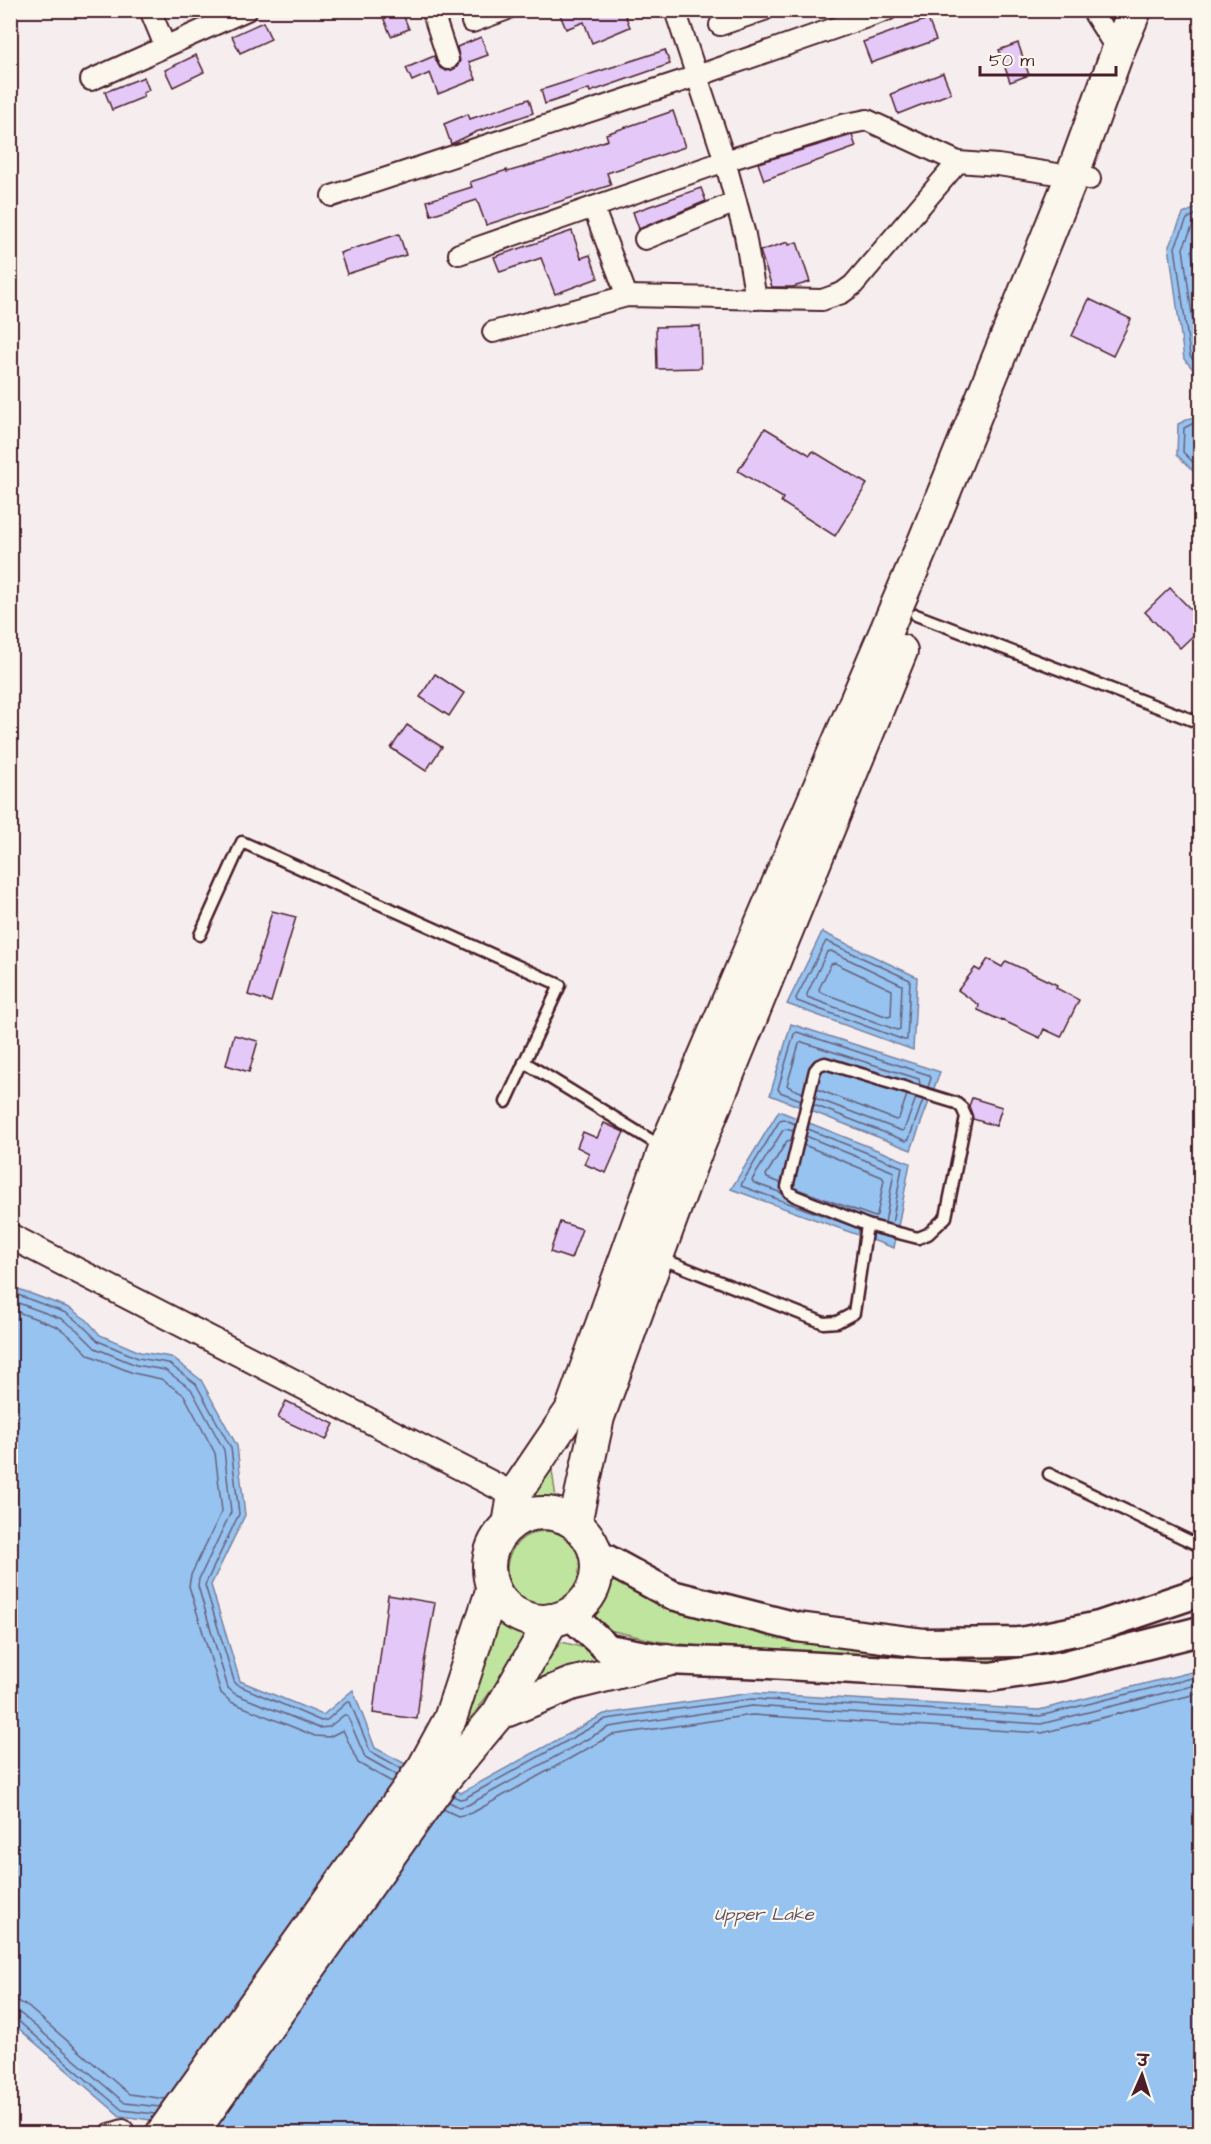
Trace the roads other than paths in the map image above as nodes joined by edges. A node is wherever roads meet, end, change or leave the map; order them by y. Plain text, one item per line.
1 (150, 10) edge
2 (432, 10) edge
3 (505, 10) edge
4 (675, 10) edge
5 (764, 10) edge
6 (887, 10) edge
7 (1092, 10) edge
8 (1135, 10) edge
9 (1152, 10) edge
10 (237, 12) edge
11 (848, 16) edge
12 (472, 22) dead end
13 (720, 25) dead end
14 (165, 46) junction
15 (1123, 58) junction
16 (447, 59) dead end
17 (697, 76) junction
18 (91, 80) dead end
19 (725, 161) junction
20 (958, 162) junction
21 (1081, 178) junction
22 (332, 196) dead end
23 (736, 202) junction
24 (592, 207) junction
25 (645, 239) dead end
26 (459, 254) dead end
27 (627, 296) junction
28 (756, 300) junction
29 (493, 332) dead end
30 (916, 615) junction
31 (1200, 723) edge
32 (200, 935) dead end
33 (524, 1062) junction
34 (506, 1102) dead end
35 (678, 1156) junction
36 (867, 1225) junction
37 (13, 1238) edge
38 (657, 1257) junction
39 (1049, 1474) dead end
40 (512, 1510) junction
41 (575, 1523) junction
42 (1200, 1546) edge
43 (595, 1553) junction
44 (493, 1588) junction
45 (1200, 1592) edge
46 (560, 1617) junction
47 (1200, 1631) edge
48 (668, 1660) junction
49 (498, 1714) junction
50 (434, 1773) junction
51 (162, 2133) edge
52 (191, 2133) edge

1 - 14 street
2 - 16 street
3 - 12 street
4 - 17 street
5 - 13 street
6 - 11 street
7 - 15 street
8 - 15 main road
9 - 15 main road
10 - 14 street
11 - 17 street
14 - 18 street
15 - 21 main road
17 - 19 street
17 - 22 street
19 - 20 street
19 - 23 street
19 - 24 street
20 - 21 street
20 - 28 street
21 - 30 main road
21 - 35 main road
23 - 25 street
23 - 28 street
24 - 26 street
24 - 27 street
27 - 28 street
27 - 29 street
30 - 31 lane
30 - 35 main road
32 - 33 lane
33 - 34 lane
33 - 35 lane
35 - 38 main road
35 - 40 main road
36 - 36 lane
36 - 38 lane
37 - 40 street
38 - 41 main road
39 - 42 lane
40 - 41 main road
40 - 44 main road
41 - 43 main road
43 - 45 main road
43 - 46 main road
44 - 46 main road
44 - 50 main road
46 - 48 main road
46 - 49 main road
47 - 48 main road
48 - 49 main road
49 - 50 main road
50 - 51 main road
50 - 52 main road

